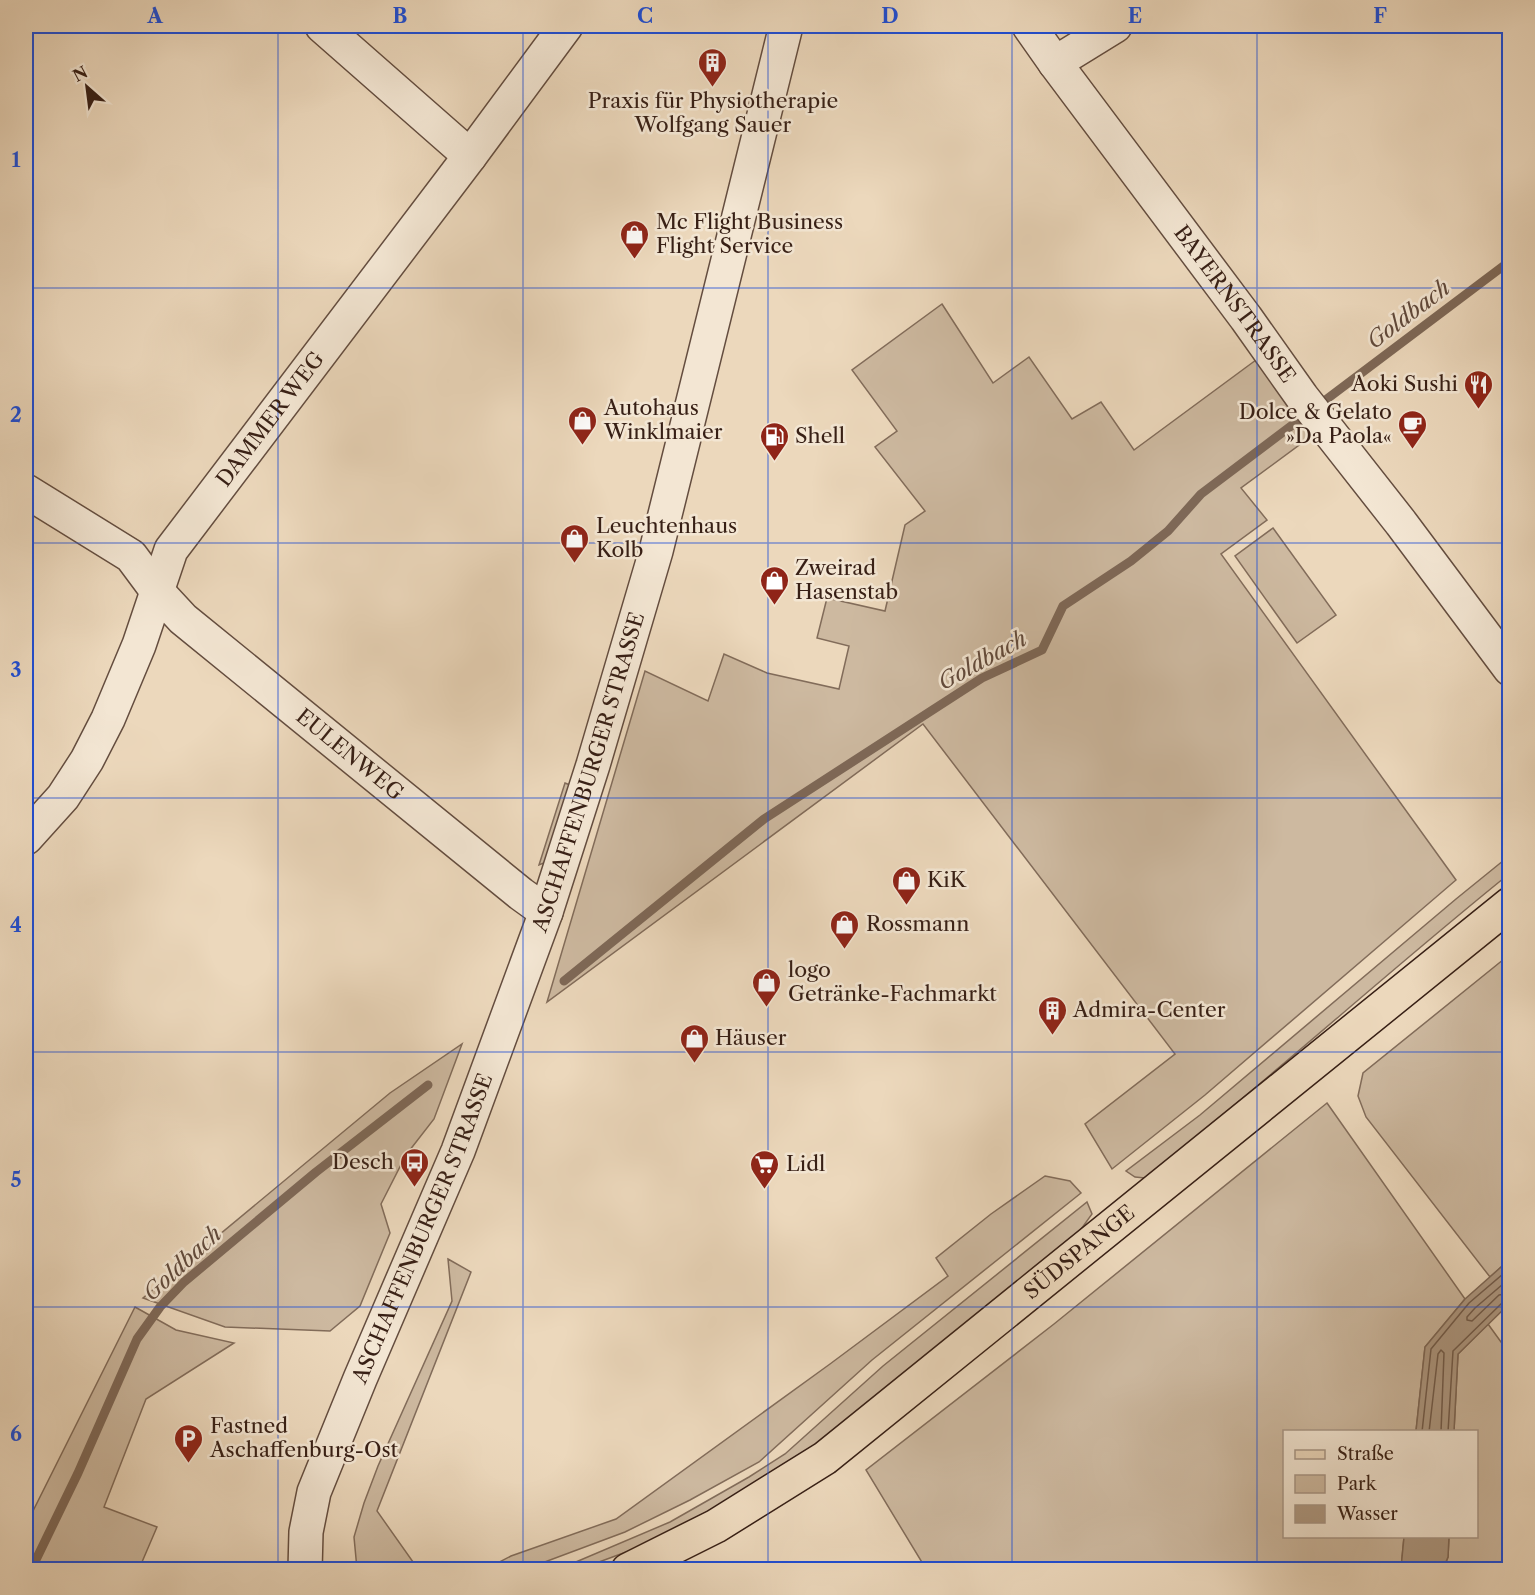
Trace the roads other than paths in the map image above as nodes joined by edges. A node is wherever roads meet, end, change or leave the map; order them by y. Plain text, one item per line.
1 (322, 26) edge
2 (566, 26) edge
3 (786, 26) edge
4 (1029, 26) edge
5 (1115, 26) edge
6 (1055, 63) junction
7 (470, 156) junction
8 (26, 490) edge
9 (157, 591) junction
10 (1509, 669) edge
11 (26, 838) edge
12 (1509, 904) edge
13 (546, 912) junction
14 (314, 1492) junction
15 (305, 1569) edge
16 (327, 1569) edge
17 (628, 1569) edge

1 - 7 street
2 - 7 street, DAMMER WEG
3 - 13 street, ASCHAFFENBURGER STRASSE
4 - 6 street, BAYERNSTRASSE
5 - 6 street
6 - 10 street, BAYERNSTRASSE
7 - 9 street, DAMMER WEG
8 - 9 street, EULENWEG
9 - 11 street, DAMMER WEG
9 - 13 street, EULENWEG
12 - 17 main road, SÜDSPANGE
13 - 14 street, ASCHAFFENBURGER STRASSE
14 - 15 street, ASCHAFFENBURGER STRASSE
14 - 16 street, ASCHAFFENBURGER STRASSE

